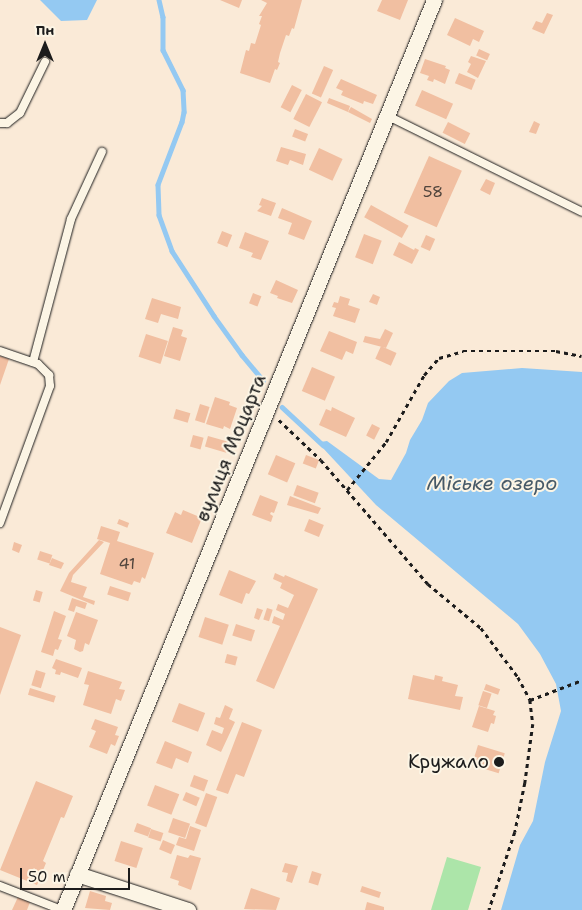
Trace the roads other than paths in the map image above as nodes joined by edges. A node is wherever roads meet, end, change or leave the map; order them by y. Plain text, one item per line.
1 (434, 0) edge
2 (45, 62) dead end
3 (388, 116) junction
4 (0, 123) edge
5 (102, 152) dead end
6 (582, 212) edge
7 (0, 351) edge
8 (33, 362) junction
9 (0, 523) edge
10 (78, 874) junction
11 (0, 886) edge
12 (62, 910) edge
13 (188, 910) edge

1 - 3 street, вулиця Моцарта
2 - 4 lane
3 - 6 lane
3 - 10 street, вулиця Моцарта
5 - 8 lane
7 - 8 lane
8 - 9 lane
10 - 12 street, вулиця Моцарта
10 - 13 street
11 - 12 lane

